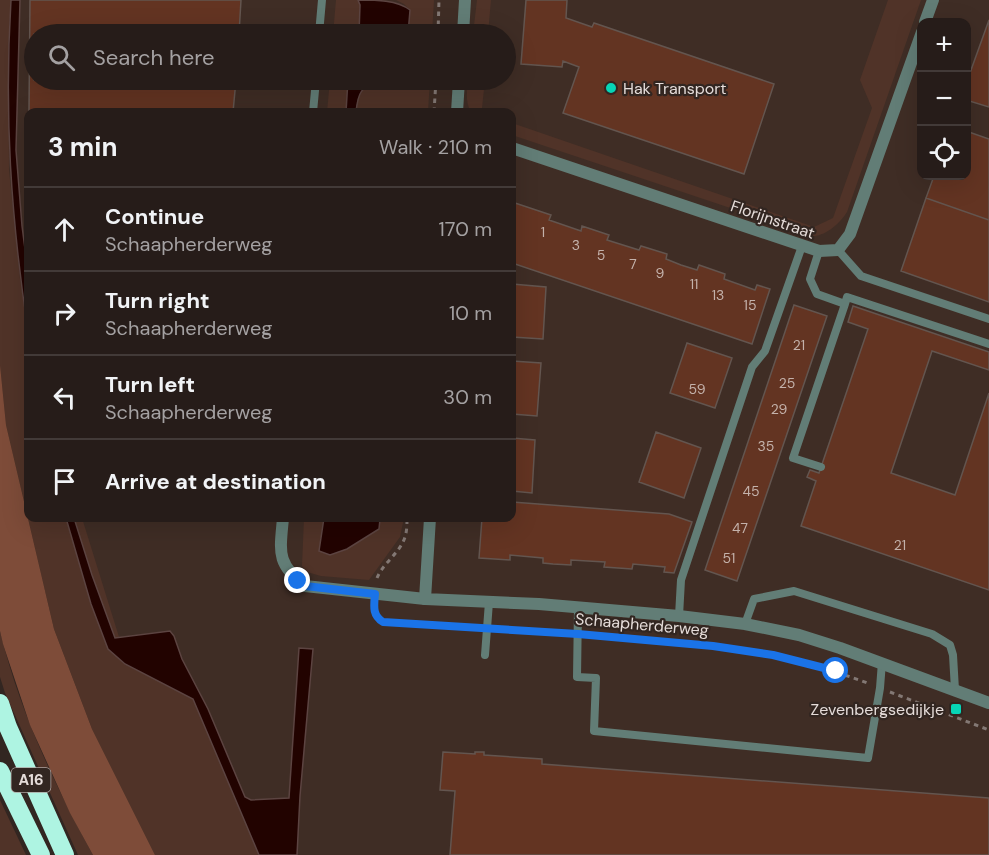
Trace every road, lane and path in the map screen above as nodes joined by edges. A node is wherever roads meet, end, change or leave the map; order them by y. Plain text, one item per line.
1 (322, 0) edge
2 (440, 0) edge
3 (465, 0) edge
4 (933, 0) edge
5 (926, 18) edge
6 (320, 24) edge
7 (439, 24) edge
8 (464, 24) edge
9 (917, 43) edge
10 (315, 90) edge
11 (435, 90) edge
12 (458, 90) edge
13 (314, 108) edge
14 (434, 108) edge
15 (457, 108) edge
16 (516, 149) edge
17 (802, 246) junction
18 (838, 250) junction
19 (819, 251) junction
20 (845, 304) junction
21 (989, 319) edge
22 (989, 344) edge
23 (821, 467) dead end
24 (283, 522) edge
25 (407, 522) edge
26 (430, 522) edge
27 (375, 594) junction
28 (425, 599) junction
29 (489, 602) junction
30 (578, 608) junction
31 (679, 616) junction
32 (745, 624) junction
33 (488, 628) junction
34 (578, 634) junction
35 (485, 655) dead end
36 (882, 663) junction
37 (880, 688) junction
38 (955, 690) junction
39 (0, 703) edge
40 (989, 703) edge
41 (989, 730) edge
42 (0, 771) edge
43 (41, 855) edge
44 (65, 855) edge

1 - 6 lane
2 - 7 path
3 - 8 street
4 - 5 street
9 - 18 street
10 - 13 lane
11 - 14 path
12 - 15 street
16 - 17 street, Florijnstraat
17 - 19 street, Florijnstraat
17 - 31 lane
18 - 19 street, Florijnstraat
18 - 21 lane
19 - 20 lane
20 - 22 lane
20 - 23 lane
24 - 27 street, Schaapherderweg
25 - 27 path
26 - 28 street
27 - 28 street, Schaapherderweg
27 - 33 path, Schaapherderweg
28 - 29 street, Schaapherderweg
29 - 30 street, Schaapherderweg
29 - 33 lane
30 - 31 street, Schaapherderweg
30 - 34 lane
31 - 32 street, Schaapherderweg
32 - 36 street, Schaapherderweg
32 - 38 lane
33 - 34 path, Schaapherderweg
33 - 35 lane
34 - 37 path, Schaapherderweg
34 - 37 lane
36 - 37 lane
36 - 38 street, Schaapherderweg
37 - 41 path, Schaapherderweg
38 - 40 street, Schaapherderweg
39 - 44 highway, A16
42 - 43 highway, A16

